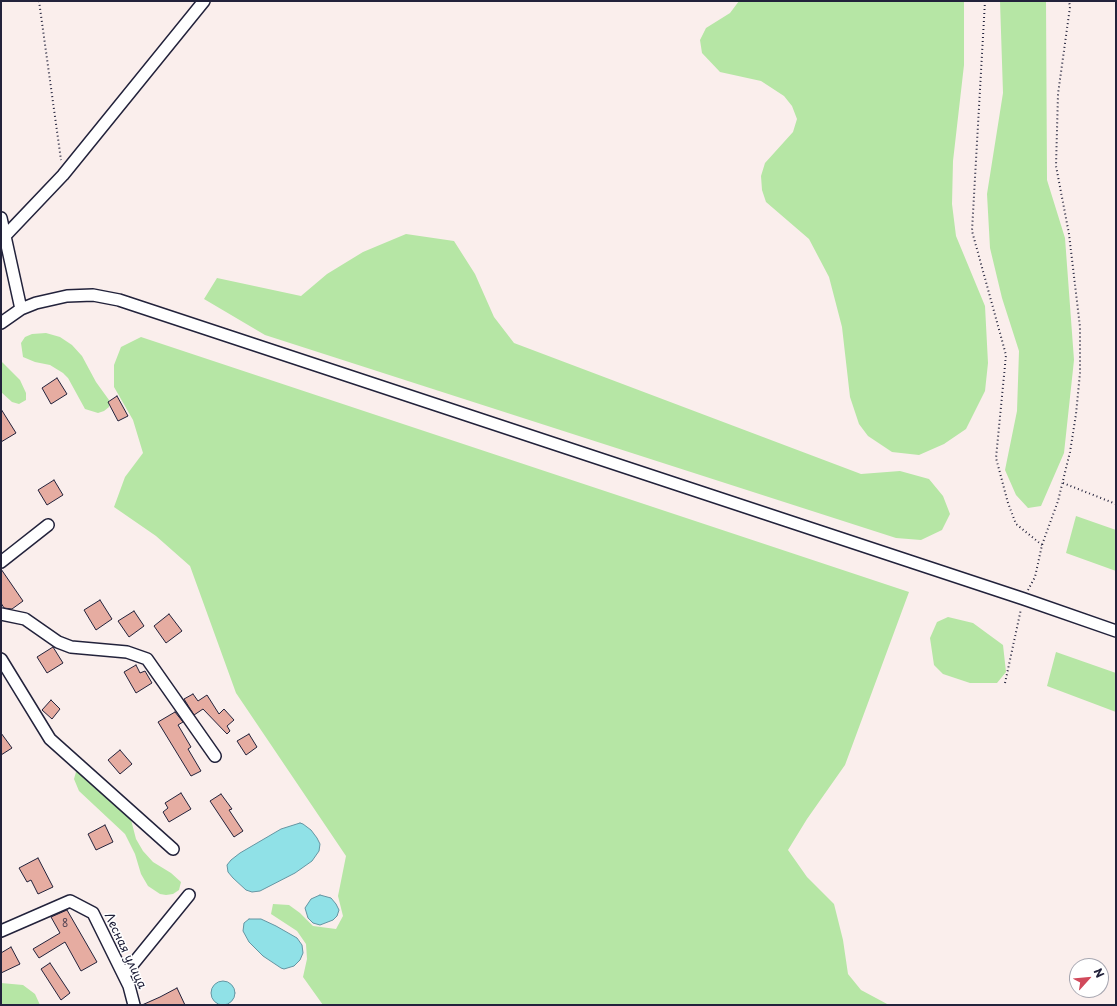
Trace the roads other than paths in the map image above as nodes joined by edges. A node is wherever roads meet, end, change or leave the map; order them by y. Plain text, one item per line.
1 (204, 1) edge
2 (1, 218) edge
3 (5, 236) junction
4 (21, 309) junction
5 (1, 323) edge
6 (48, 526) dead end
7 (1, 562) edge
8 (1, 614) edge
9 (1116, 631) edge
10 (1, 659) edge
11 (215, 756) dead end
12 (173, 849) dead end
13 (189, 895) dead end
14 (1, 931) edge
15 (124, 975) junction
16 (134, 1005) edge

1 - 3 street
2 - 3 street
3 - 4 street
4 - 5 street
4 - 9 street
6 - 7 street
8 - 11 street
10 - 12 street
13 - 15 street
14 - 15 street, Лесная улица
15 - 16 street, Лесная улица

